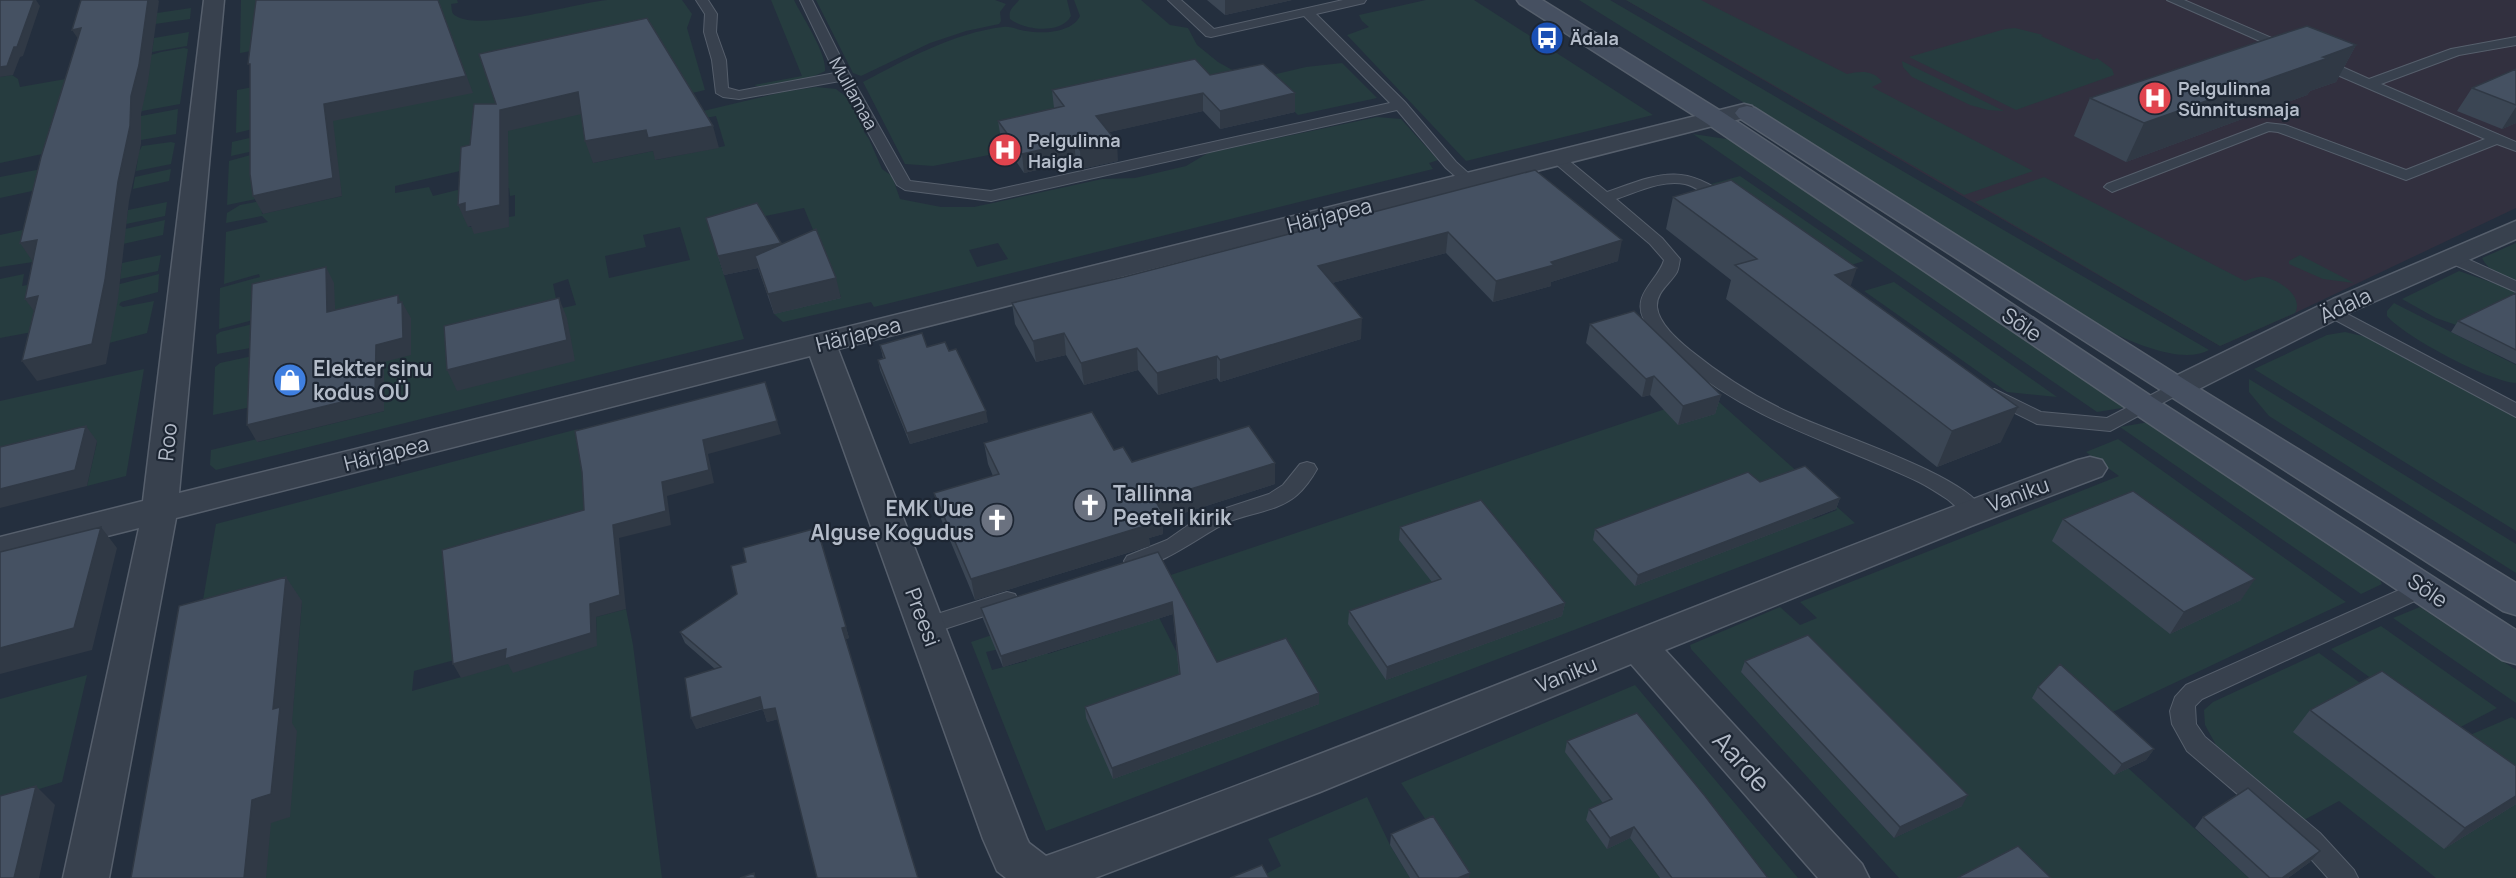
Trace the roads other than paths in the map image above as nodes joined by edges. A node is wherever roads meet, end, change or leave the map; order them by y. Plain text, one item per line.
1 (214, 0) edge
2 (702, 0) edge
3 (806, 0) edge
4 (1174, 0) edge
5 (1360, 0) edge
6 (1527, 0) edge
7 (1566, 0) edge
8 (2173, 0) edge
9 (1307, 12) junction
10 (2516, 41) edge
11 (844, 76) junction
12 (2370, 83) junction
13 (1400, 105) junction
14 (1744, 111) junction
15 (1715, 118) junction
16 (2498, 139) junction
17 (2516, 147) edge
18 (1556, 157) junction
19 (1468, 180) junction
20 (2112, 187) dead end
21 (1603, 198) junction
22 (1735, 208) edge
23 (2516, 229) edge
24 (2452, 257) junction
25 (2516, 287) edge
26 (2332, 311) junction
27 (821, 344) junction
28 (1979, 386) edge
29 (2176, 388) junction
30 (2143, 405) junction
31 (2515, 409) edge
32 (2090, 468) dead end
33 (1307, 469) dead end
34 (160, 509) junction
35 (1974, 510) junction
36 (0, 550) edge
37 (1113, 567) edge
38 (2424, 587) junction
39 (1022, 596) edge
40 (2516, 601) edge
41 (926, 626) junction
42 (1637, 645) junction
43 (2516, 650) edge
44 (86, 878) edge
45 (1041, 878) edge
46 (1846, 878) edge
47 (2345, 878) edge

1 - 34 street, Roo
2 - 11 lane
3 - 11 lane, Mullamaa
4 - 9 lane
5 - 9 lane
6 - 15 main road, Sõle
7 - 14 main road, Sõle
8 - 12 lane
9 - 13 lane
10 - 12 lane
11 - 13 lane, Mullamaa
12 - 16 lane
13 - 19 lane
14 - 15 street, Härjapea
14 - 29 main road, Sõle
15 - 18 street, Härjapea
15 - 30 main road, Sõle
16 - 17 lane
16 - 20 lane
18 - 19 street, Härjapea
18 - 21 lane
19 - 27 street, Härjapea
21 - 22 lane
21 - 35 lane
23 - 24 street, Ädala
24 - 25 lane
24 - 26 street, Ädala
26 - 29 street, Ädala
26 - 31 lane
27 - 34 street, Härjapea
27 - 41 street, Preesi
28 - 30 lane
29 - 30 lane
29 - 40 main road, Sõle
30 - 38 main road, Sõle
32 - 35 street, Vaniku
33 - 37 lane
34 - 36 street, Härjapea
34 - 44 street, Roo
35 - 42 street, Vaniku
38 - 43 main road, Sõle
38 - 47 lane
39 - 41 lane
41 - 45 street, Preesi
42 - 45 street, Vaniku
42 - 46 street, Aarde

